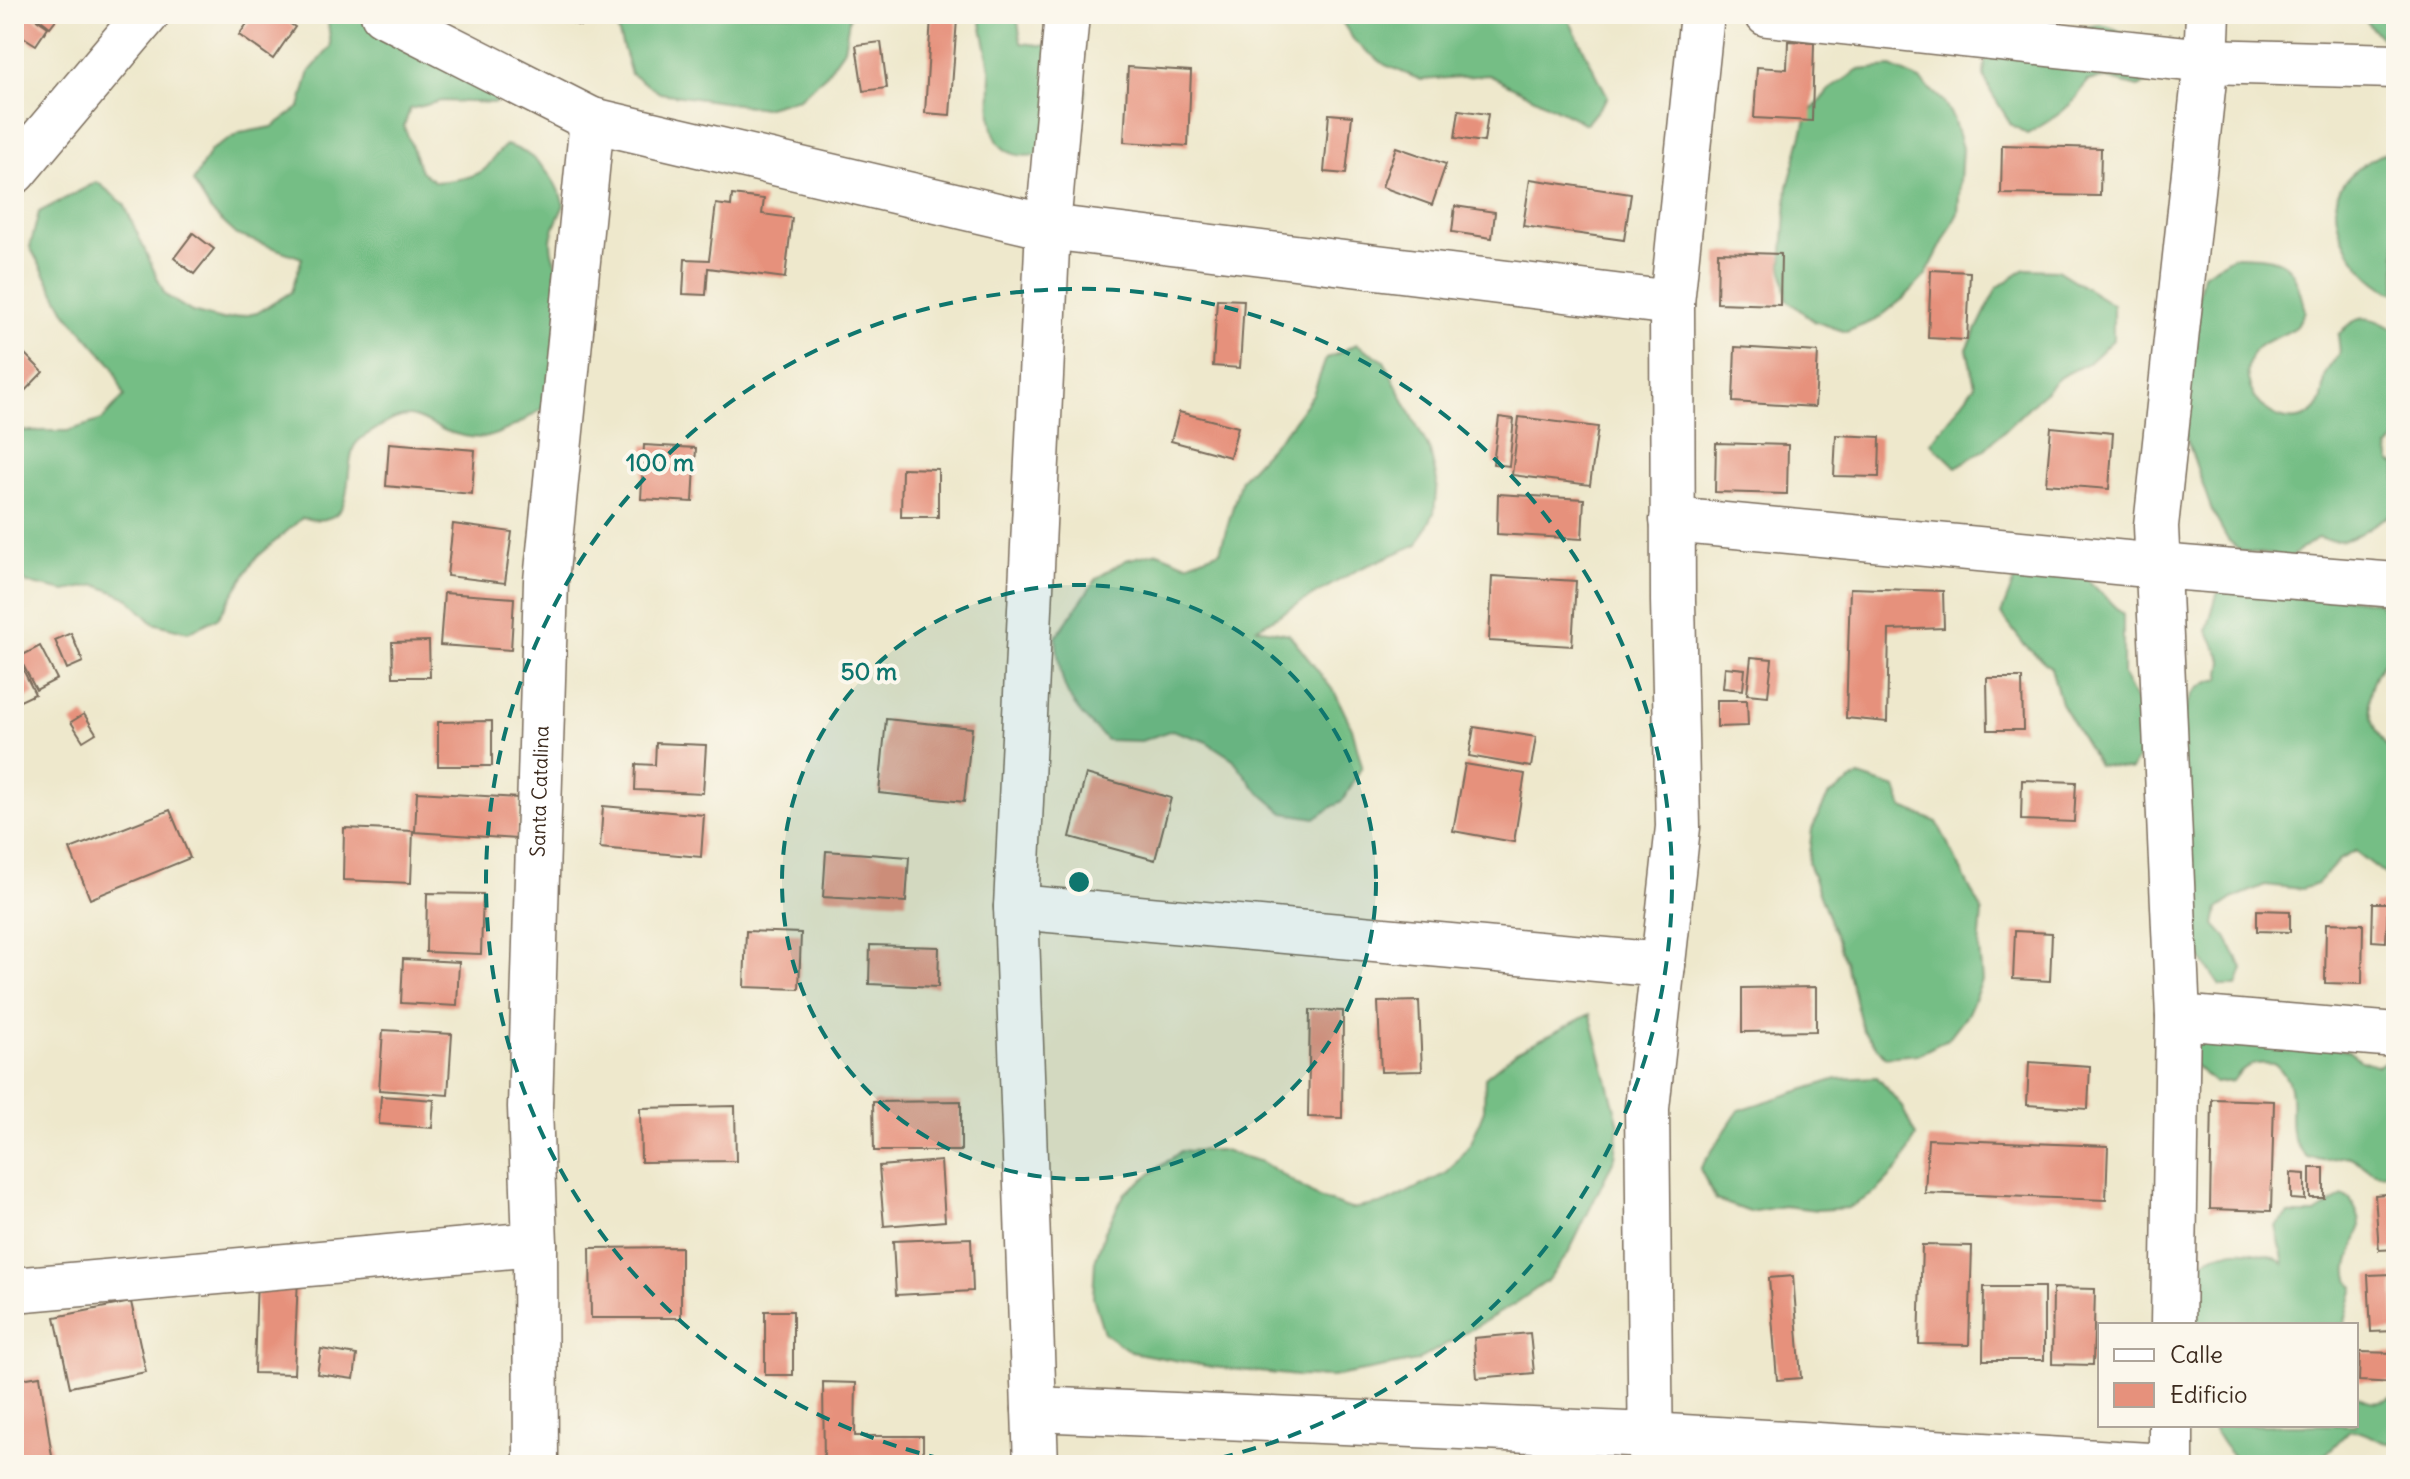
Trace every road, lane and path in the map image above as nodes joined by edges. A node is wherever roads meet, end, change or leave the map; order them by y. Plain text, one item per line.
1 (147, 14) edge
2 (383, 14) edge
3 (1067, 14) edge
4 (1702, 14) edge
5 (1767, 14) edge
6 (2208, 14) edge
7 (2206, 61) junction
8 (2396, 66) edge
9 (592, 120) junction
10 (14, 172) edge
11 (1048, 227) junction
12 (1672, 303) junction
13 (1672, 520) junction
14 (2158, 566) junction
15 (2396, 585) edge
16 (1016, 907) junction
17 (1663, 965) junction
18 (2178, 1017) junction
19 (2396, 1035) edge
20 (535, 1244) junction
21 (14, 1290) edge
22 (2173, 1323) edge
23 (1034, 1409) junction
24 (2171, 1427) edge
25 (1650, 1450) edge
26 (536, 1465) edge
27 (1036, 1465) edge
28 (2149, 1465) edge
29 (2171, 1465) edge

1 - 10 street
2 - 9 street
3 - 11 street
4 - 12 street
5 - 7 street
6 - 7 street
7 - 8 street
7 - 14 street
9 - 11 street
9 - 20 street, Santa Catalina
11 - 12 street
11 - 16 street
12 - 13 street
13 - 14 street
13 - 17 street
14 - 15 street
14 - 18 street
16 - 17 street
16 - 23 street
17 - 25 street
18 - 19 street
18 - 22 street
20 - 21 street
20 - 26 street, Santa Catalina
23 - 25 street
23 - 27 street
24 - 29 street
25 - 28 street

